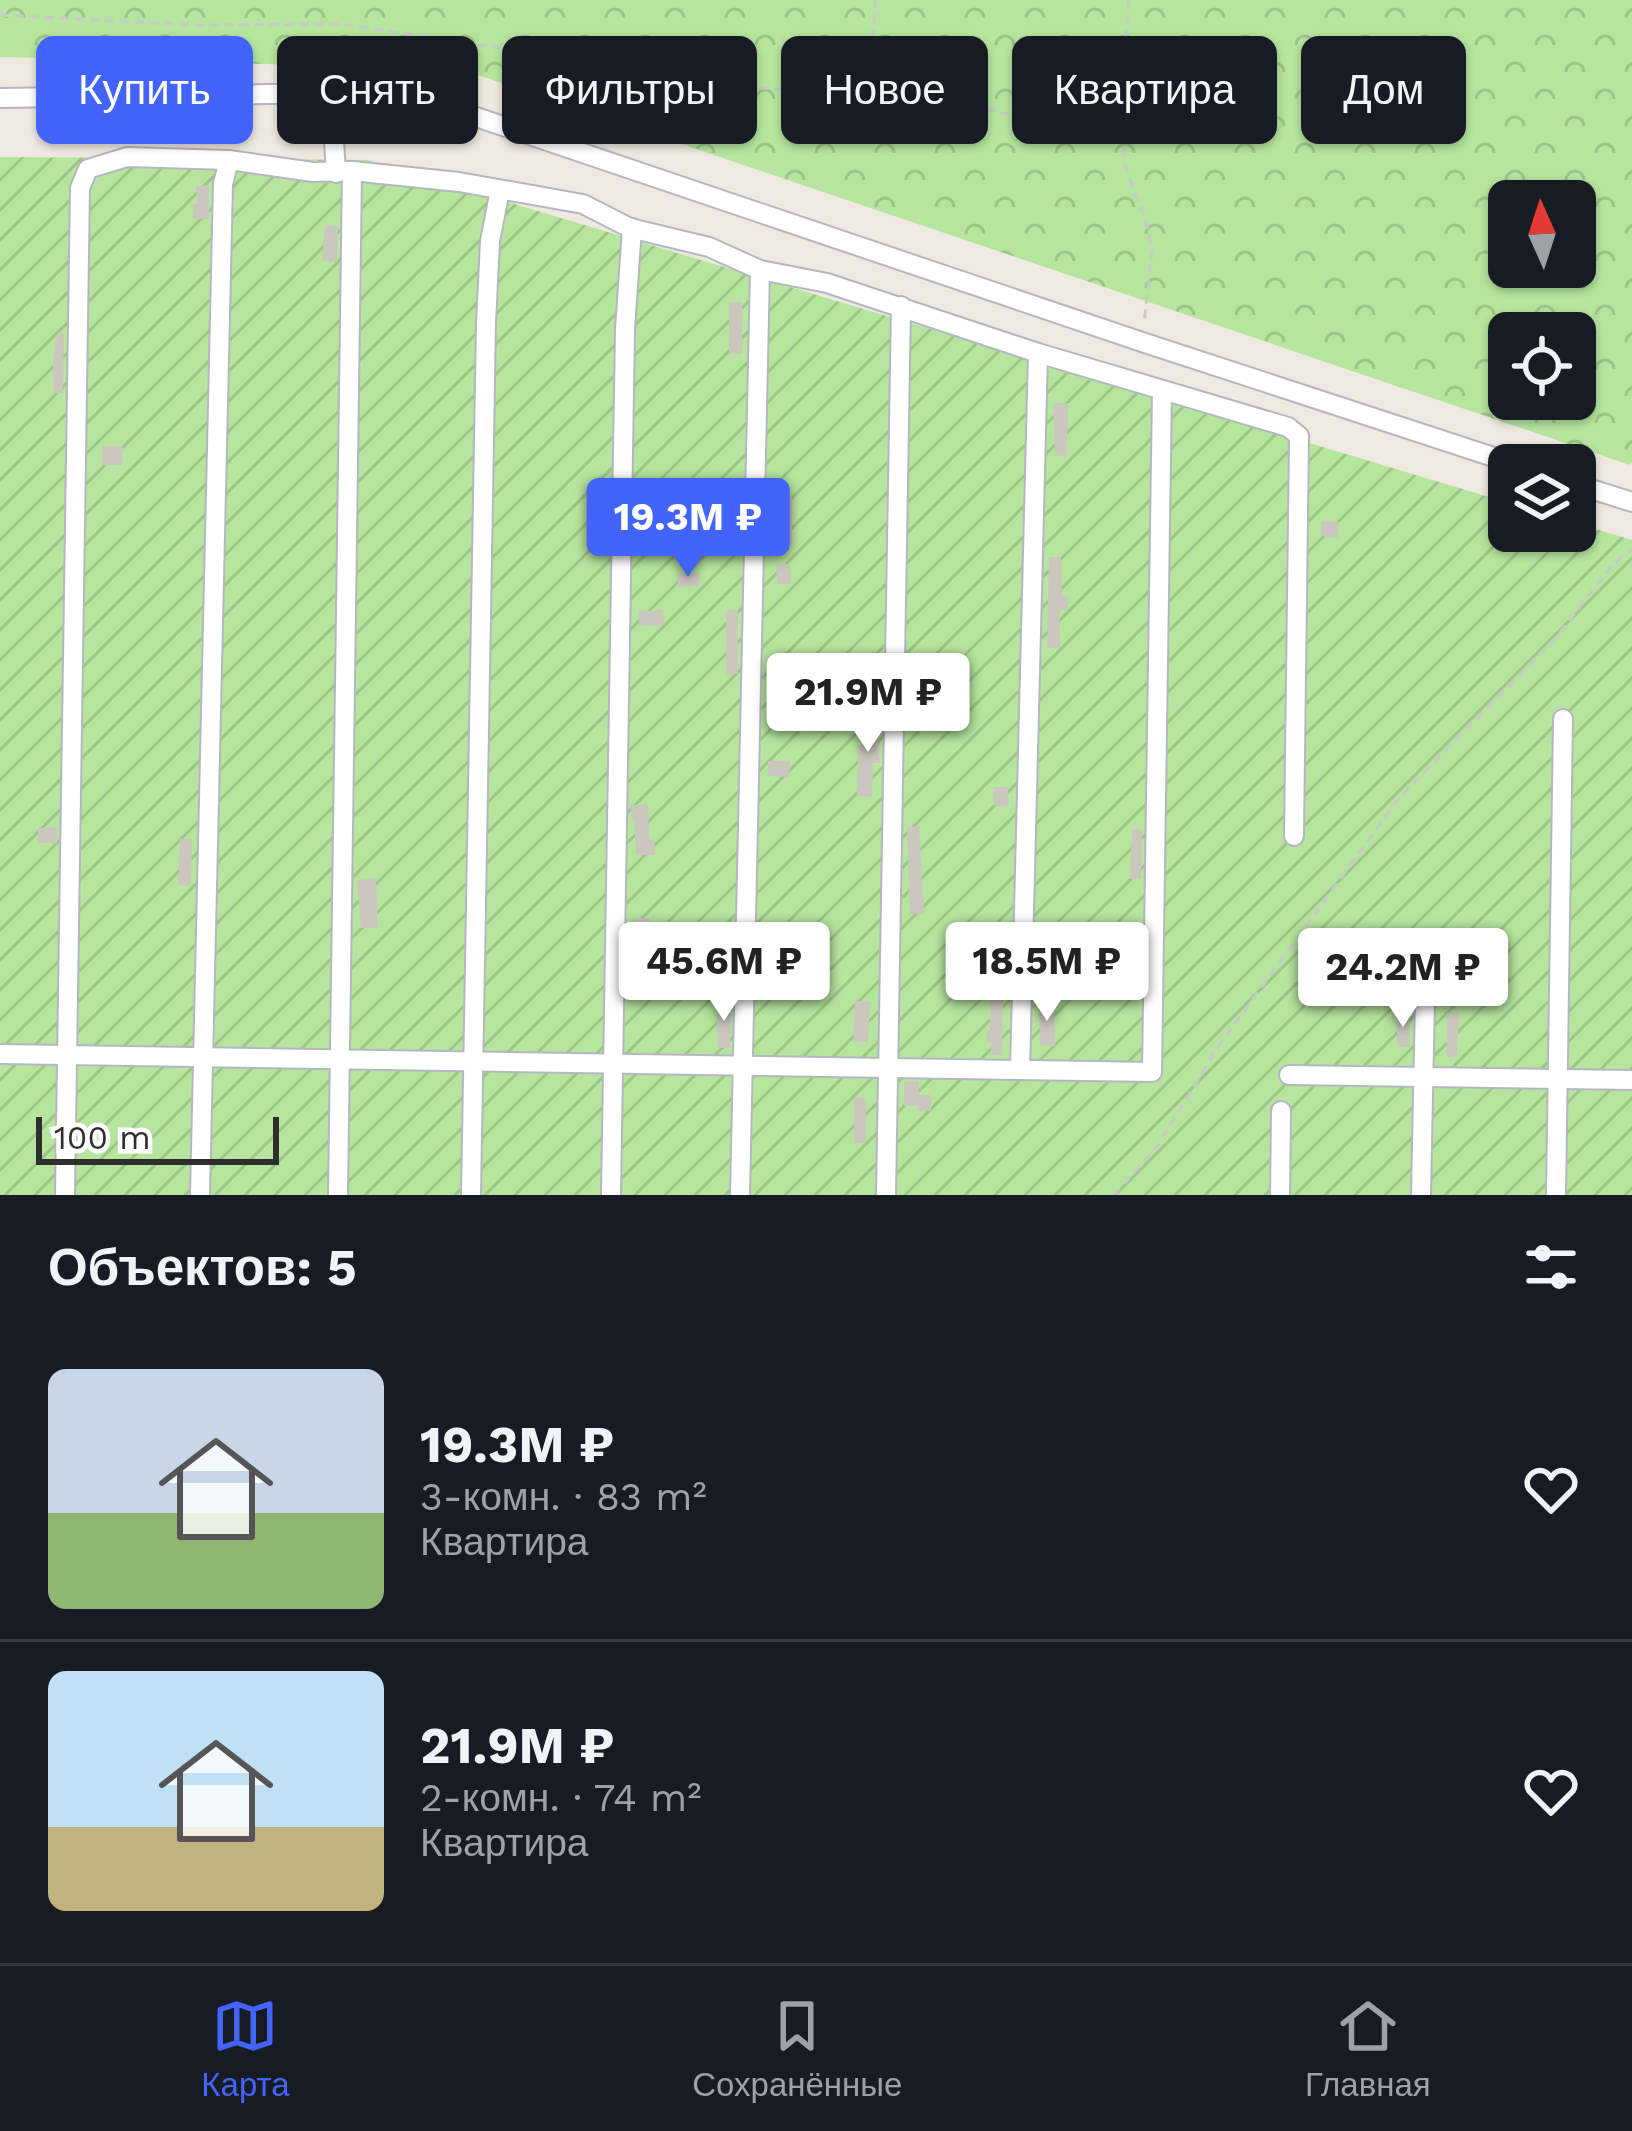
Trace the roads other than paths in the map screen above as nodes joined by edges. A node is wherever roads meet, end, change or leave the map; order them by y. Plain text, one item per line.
1 (277, 94) edge
2 (0, 98) edge
3 (478, 118) edge
4 (339, 144) edge
5 (230, 160) junction
6 (344, 172) junction
7 (500, 190) junction
8 (632, 228) junction
9 (760, 270) junction
10 (901, 306) junction
11 (1037, 353) junction
12 (1162, 390) junction
13 (1488, 455) edge
14 (1596, 491) edge
15 (1632, 502) edge
16 (1563, 719) dead end
17 (1294, 836) dead end
18 (1426, 950) dead end
19 (0, 1054) edge
20 (203, 1056) junction
21 (67, 1057) junction
22 (340, 1059) junction
23 (473, 1061) junction
24 (613, 1063) junction
25 (742, 1065) junction
26 (886, 1068) junction
27 (1021, 1070) junction
28 (1289, 1075) dead end
29 (1424, 1077) junction
30 (1558, 1079) junction
31 (1632, 1080) edge
32 (1281, 1111) dead end
33 (65, 1195) edge
34 (200, 1195) edge
35 (338, 1195) edge
36 (471, 1195) edge
37 (611, 1195) edge
38 (740, 1195) edge
39 (886, 1195) edge
40 (1280, 1195) edge
41 (1421, 1195) edge
42 (1556, 1195) edge

1 - 2 street
3 - 13 street
4 - 6 street
5 - 6 street
5 - 20 street
5 - 21 street
6 - 7 street
6 - 22 street
7 - 8 street
7 - 23 street
8 - 9 street
8 - 24 street
9 - 10 street
9 - 25 street
10 - 11 street
10 - 26 street
11 - 12 street
11 - 27 street
12 - 17 street
12 - 27 street
14 - 15 street
16 - 30 street
18 - 29 street
19 - 21 street
20 - 21 street
20 - 22 street
20 - 34 street
21 - 33 street
22 - 23 street
22 - 35 street
23 - 24 street
23 - 36 street
24 - 25 street
24 - 37 street
25 - 26 street
25 - 38 street
26 - 27 street
26 - 39 street
28 - 29 street
29 - 30 street
29 - 41 street
30 - 31 street
30 - 42 street
32 - 40 street

